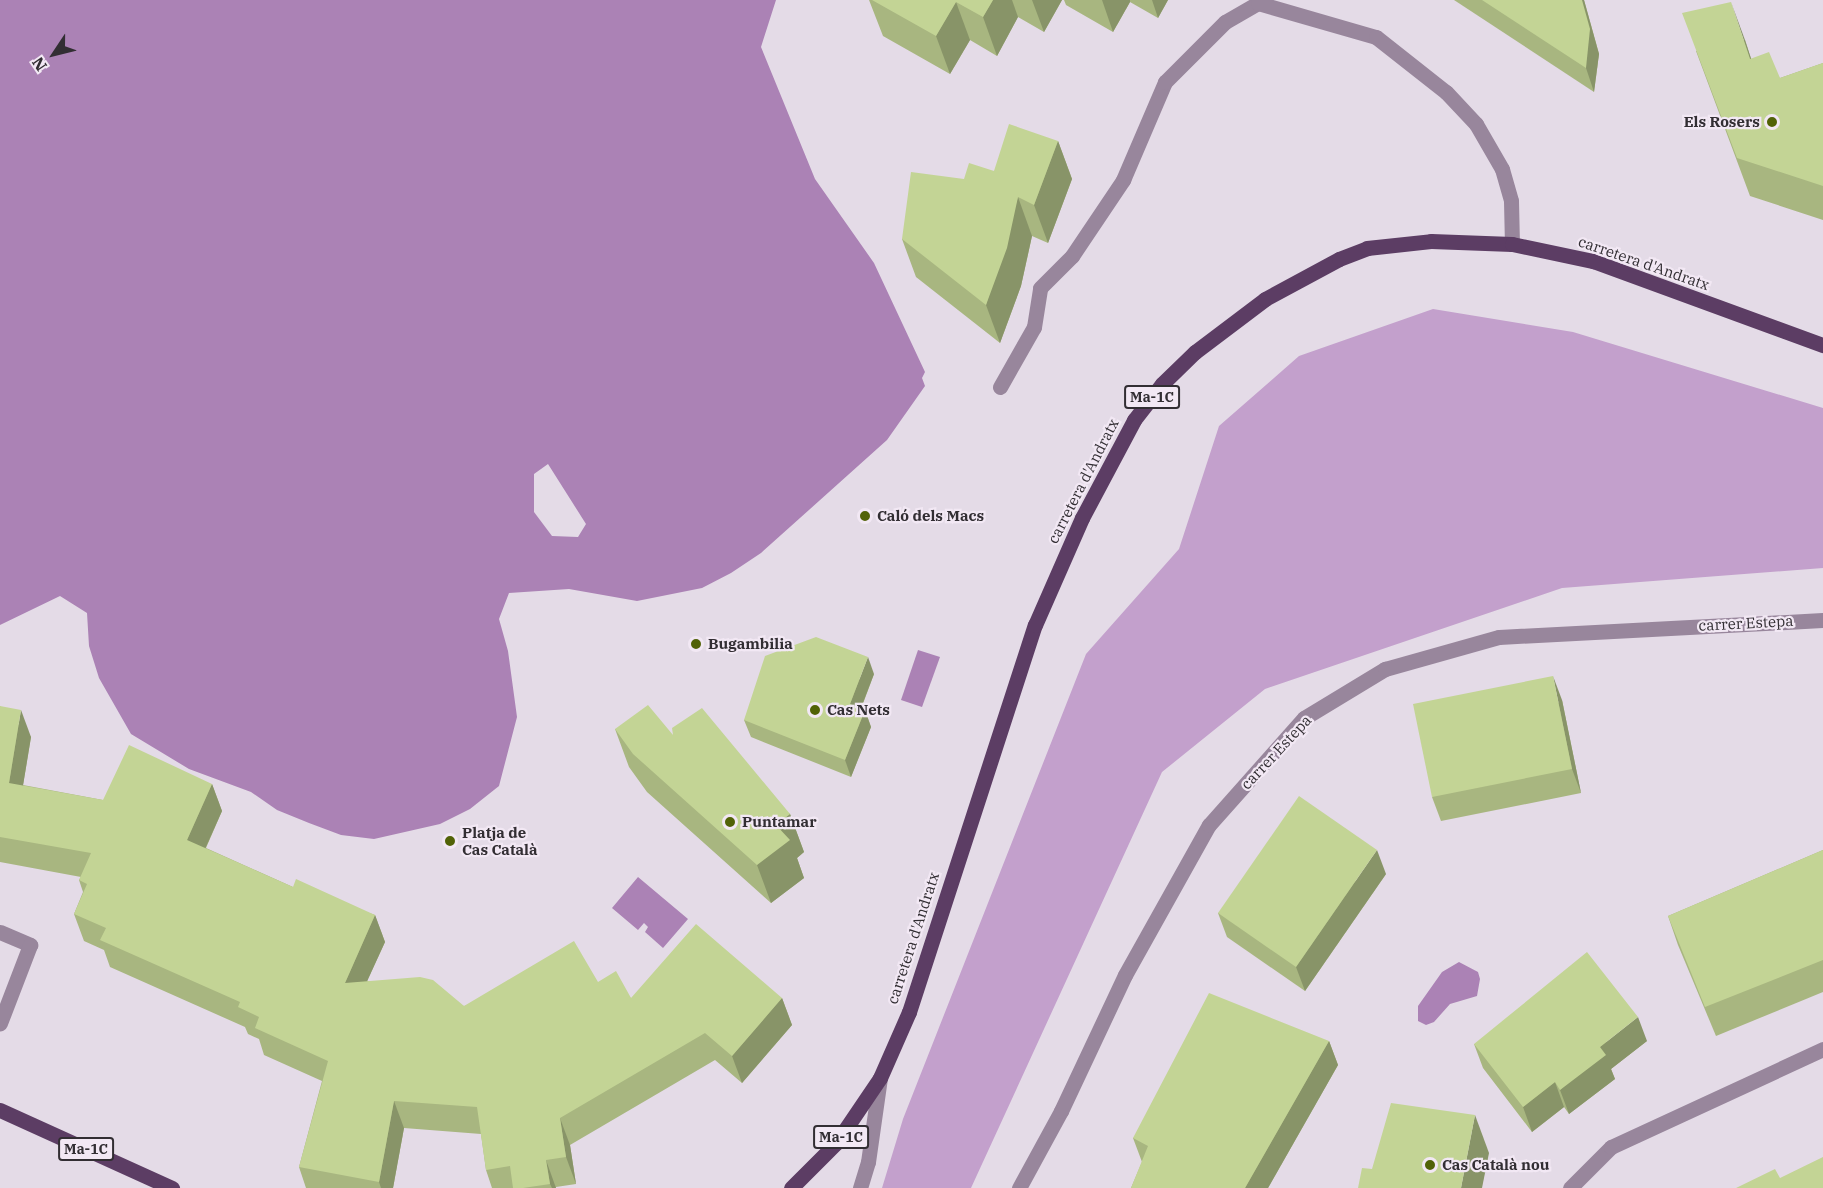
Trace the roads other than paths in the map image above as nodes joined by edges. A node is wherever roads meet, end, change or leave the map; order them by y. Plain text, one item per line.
1 (1512, 244) junction
2 (1823, 345) edge
3 (1000, 387) dead end
4 (1823, 620) edge
5 (0, 932) edge
6 (0, 1023) edge
7 (1823, 1049) edge
8 (880, 1078) junction
9 (0, 1110) edge
10 (172, 1188) edge
11 (791, 1188) edge
12 (860, 1188) edge
13 (1019, 1188) edge
14 (1570, 1188) edge

1 - 2 main road, carretera d'Andratx / Ma-1C
1 - 3 street
1 - 8 main road, carretera d'Andratx / Ma-1C
4 - 13 street, carrer Estepa
5 - 6 street
7 - 14 street
8 - 11 main road, carretera d'Andratx / Ma-1C
8 - 12 street
9 - 10 main road, Ma-1C

